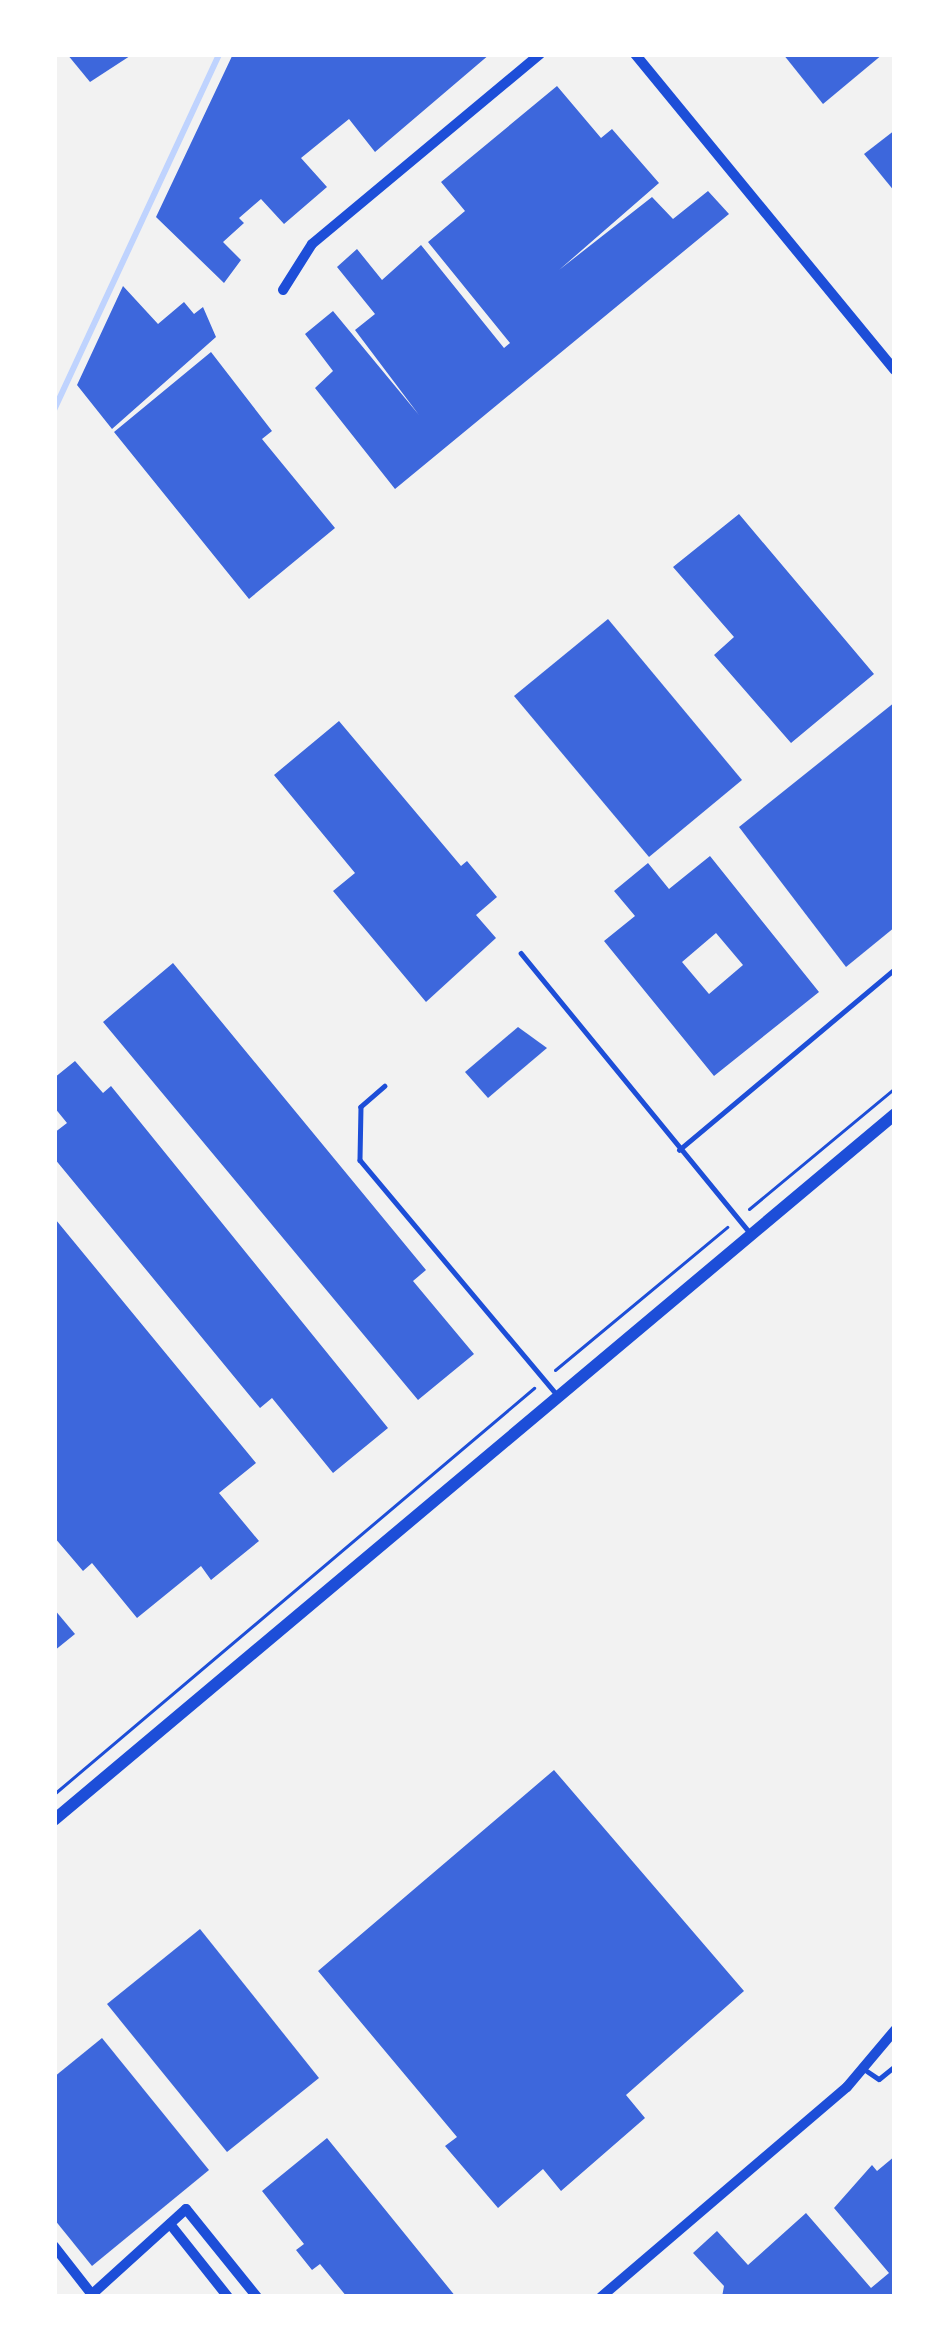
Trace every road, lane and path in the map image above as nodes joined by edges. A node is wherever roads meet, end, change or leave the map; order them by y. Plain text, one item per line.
1 (540, 54) edge
2 (635, 54) edge
3 (284, 290) dead end
4 (895, 370) edge
5 (520, 953) dead end
6 (895, 969) edge
7 (385, 1086) dead end
8 (895, 1088) edge
9 (895, 1114) edge
10 (679, 1150) junction
11 (738, 1218) junction
12 (751, 1233) junction
13 (544, 1379) junction
14 (556, 1395) junction
15 (54, 1794) edge
16 (54, 1820) edge
17 (895, 2030) edge
18 (860, 2066) junction
19 (895, 2066) edge
20 (170, 2224) junction
21 (54, 2246) edge
22 (89, 2294) edge
23 (228, 2297) edge
24 (257, 2297) edge
25 (601, 2297) edge

1 - 3 street
2 - 4 street
5 - 10 lane
6 - 10 lane
7 - 13 lane
8 - 11 path
9 - 12 street
10 - 11 lane
11 - 12 lane
11 - 13 path
12 - 14 street
13 - 14 lane
13 - 15 path
14 - 16 street
17 - 18 street
18 - 19 lane
18 - 25 street
20 - 22 street
20 - 23 street
20 - 24 street
21 - 22 street

